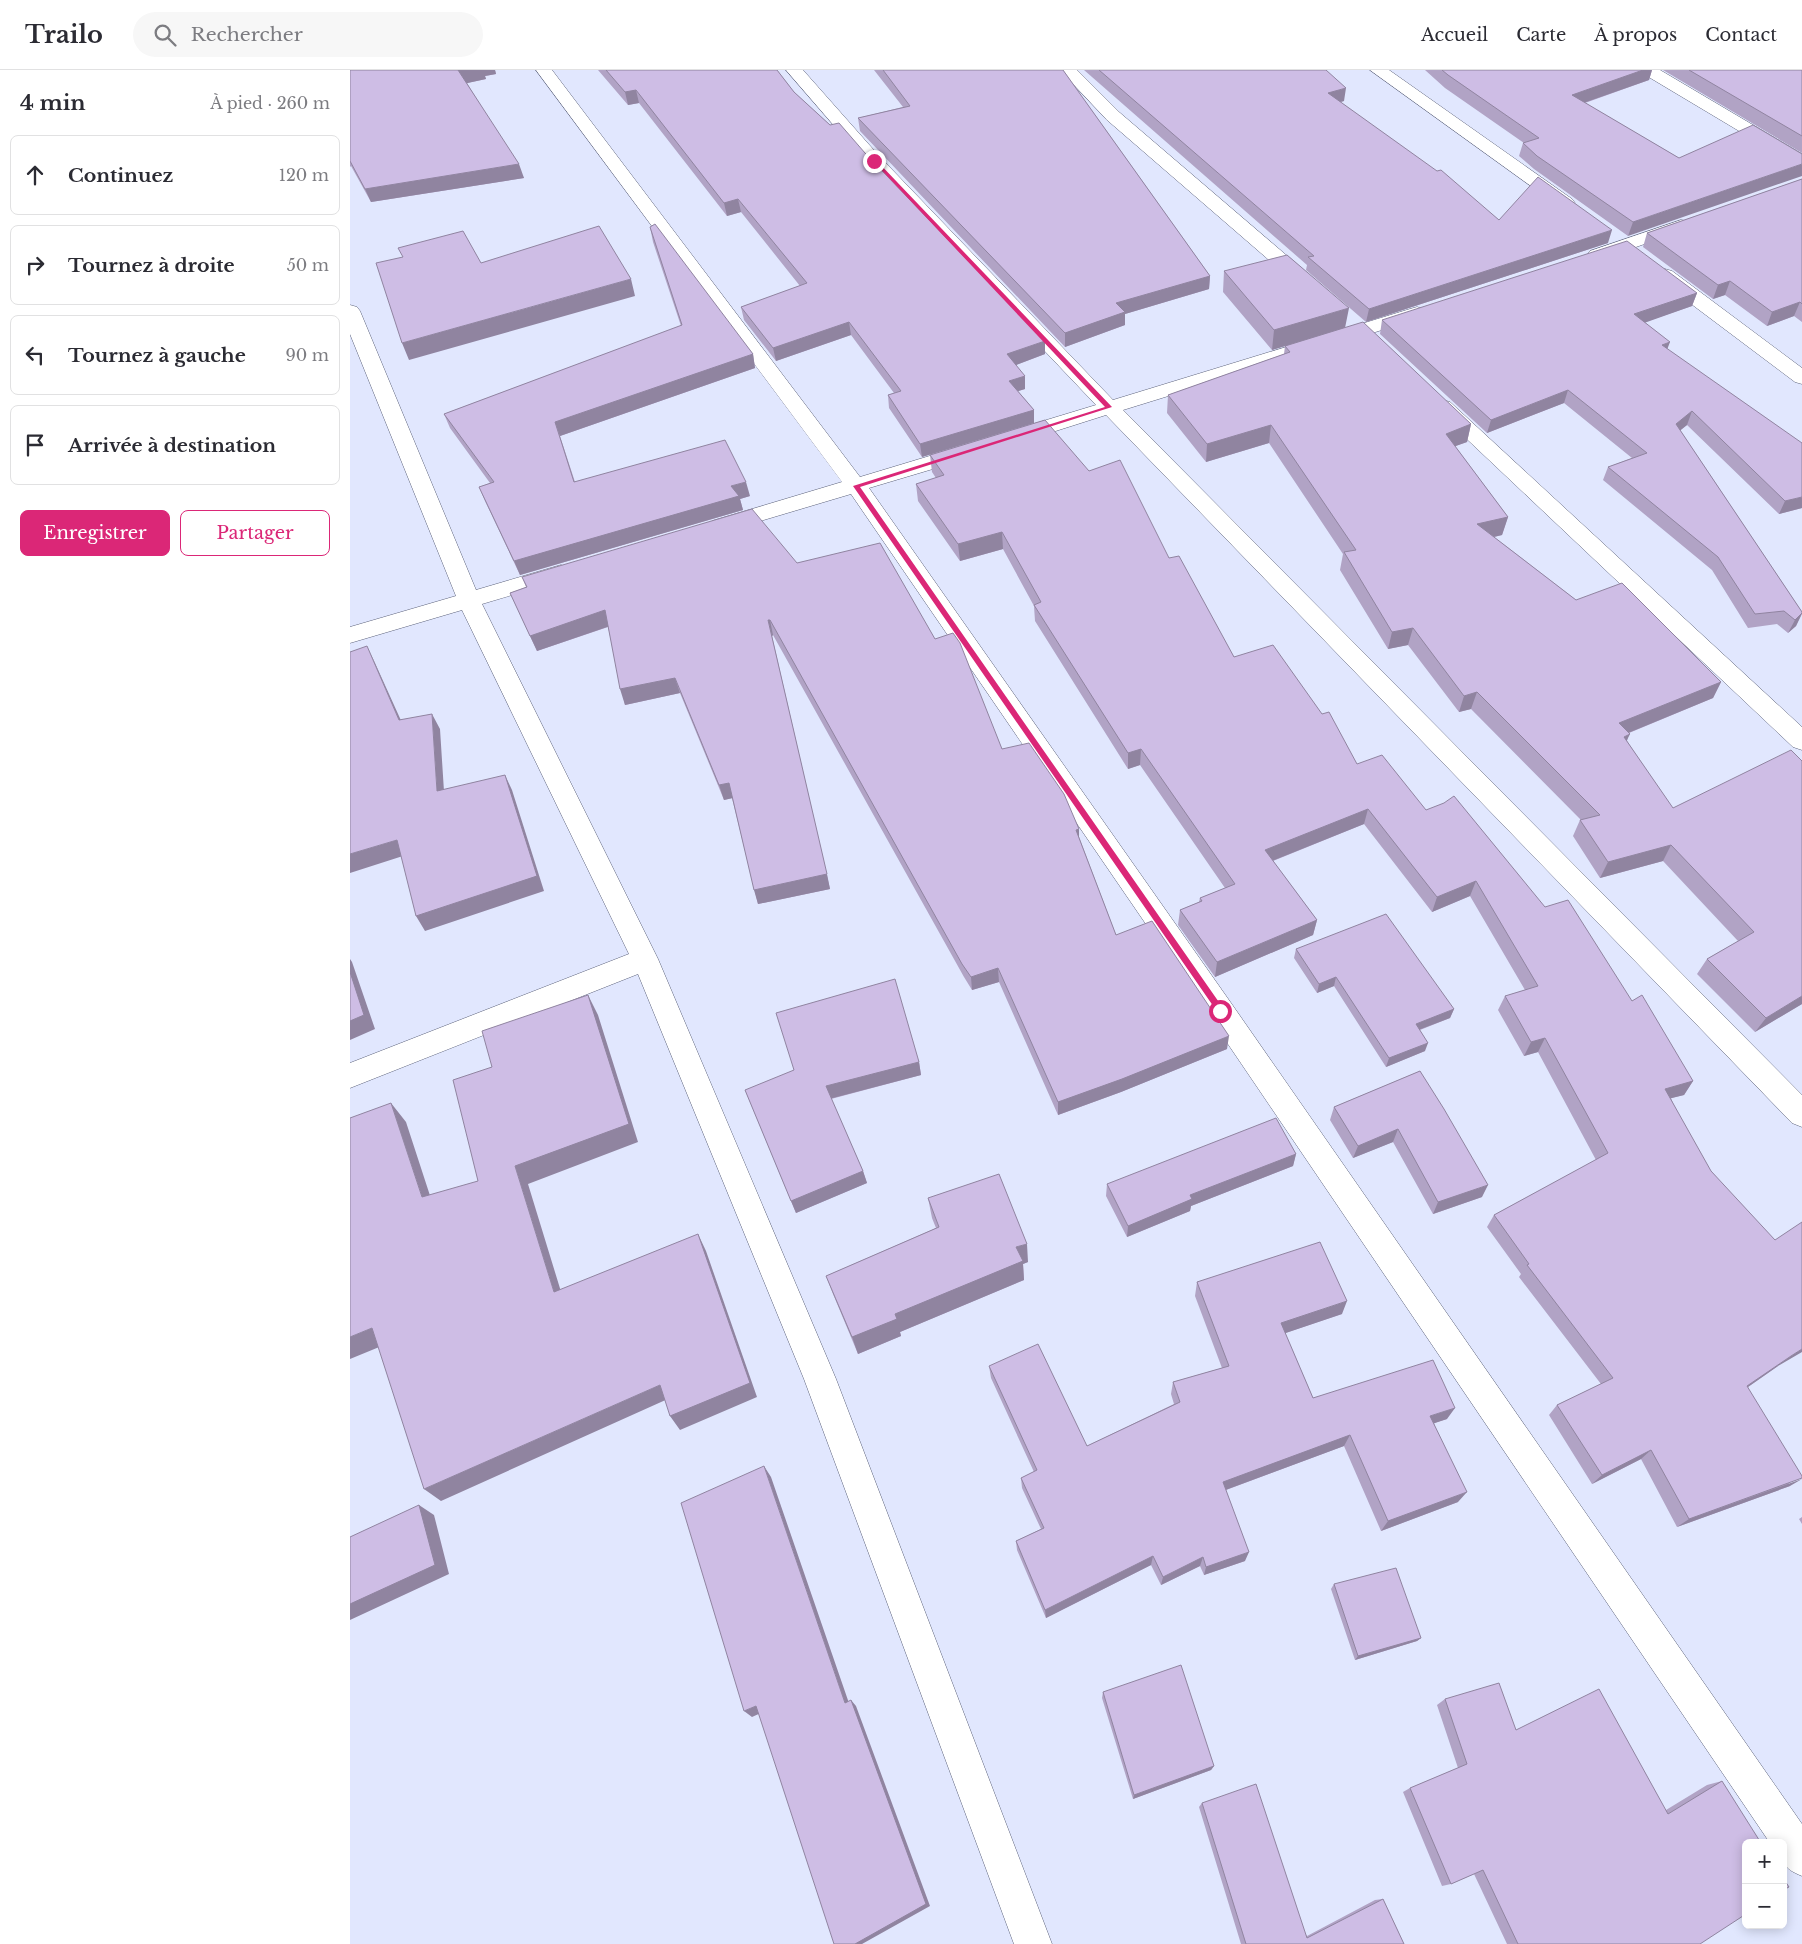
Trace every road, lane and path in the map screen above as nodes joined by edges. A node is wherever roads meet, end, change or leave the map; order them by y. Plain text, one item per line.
1 (544, 70) edge
2 (794, 70) edge
3 (1068, 70) edge
4 (1648, 70) edge
5 (1381, 72) edge
6 (1802, 161) edge
7 (1577, 211) edge
8 (1700, 218) edge
9 (1631, 250) junction
10 (1579, 261) edge
11 (1319, 293) edge
12 (1438, 307) edge
13 (350, 311) edge
14 (1802, 378) edge
15 (1428, 392) edge
16 (1109, 407) junction
17 (856, 486) junction
18 (705, 530) edge
19 (582, 566) edge
20 (469, 600) junction
21 (350, 635) edge
22 (1802, 741) edge
23 (645, 959) junction
24 (350, 1076) edge
25 (1802, 1114) edge
26 (1802, 1857) edge
27 (1033, 1944) edge

1 - 17 street
2 - 16 street
3 - 11 street
4 - 6 street
5 - 7 street
8 - 9 street
9 - 10 street
9 - 14 street
12 - 16 street
13 - 20 street
15 - 22 street
16 - 17 street
16 - 25 street
17 - 18 street
17 - 26 street
19 - 20 street
20 - 21 street
20 - 23 street
23 - 24 street
23 - 27 street

